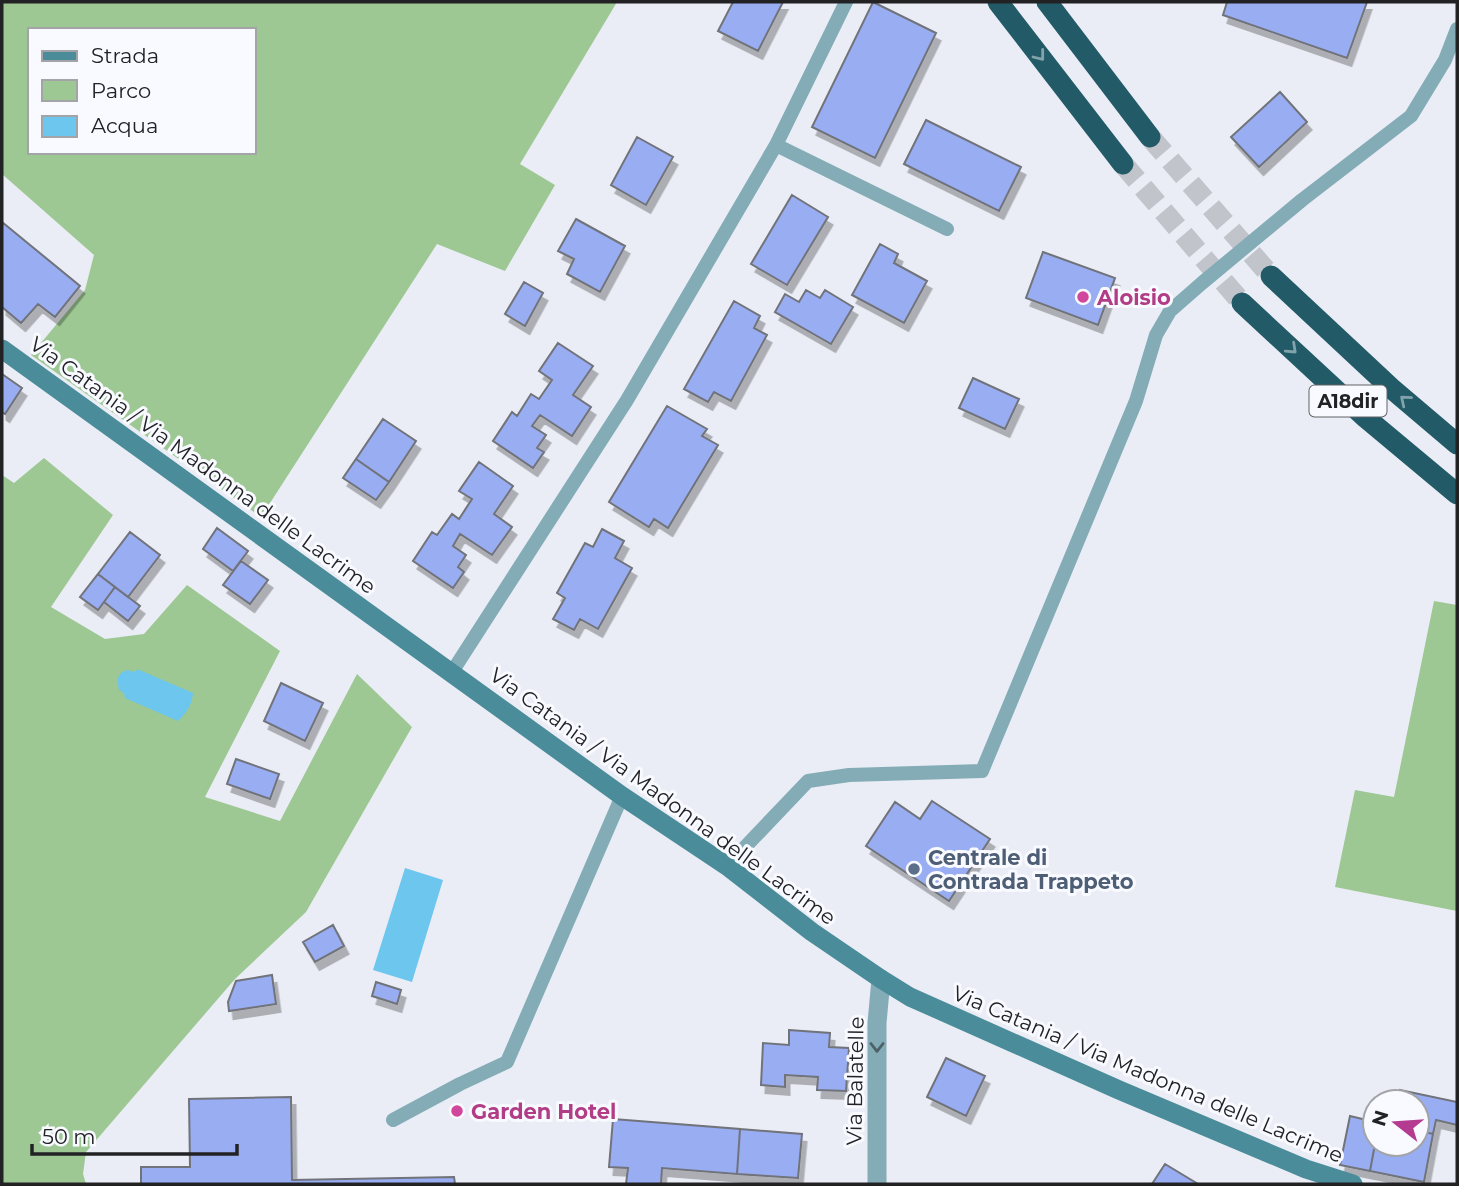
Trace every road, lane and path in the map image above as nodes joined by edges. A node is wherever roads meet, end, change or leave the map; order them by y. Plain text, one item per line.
1 (846, 2) edge
2 (998, 2) edge
3 (1047, 2) edge
4 (1457, 29) edge
5 (1150, 137) tunnel mouth
6 (776, 145) junction
7 (1123, 164) tunnel mouth
8 (947, 229) dead end
9 (1271, 276) tunnel mouth
10 (1242, 303) tunnel mouth
11 (2, 349) edge
12 (1457, 444) edge
13 (1457, 494) edge
14 (452, 672) junction
15 (622, 796) junction
16 (727, 866) junction
17 (881, 979) junction
18 (393, 1120) dead end
19 (1349, 1183) edge
20 (877, 1184) edge

1 - 6 lane
2 -> 7 highway
3 - 5 highway
4 - 16 lane
6 - 8 lane
6 - 14 lane
12 -> 9 highway, A18dir
10 -> 13 highway, A18dir
11 - 14 main road, Via Catania / Via Madonna delle Lacrime
14 - 15 main road, Via Catania / Via Madonna delle Lacrime
15 - 16 main road, Via Catania / Via Madonna delle Lacrime
15 - 18 lane
16 - 17 main road, Via Catania / Via Madonna delle Lacrime
17 - 19 main road, Via Catania / Via Madonna delle Lacrime
17 -> 20 street, Via Balatelle

